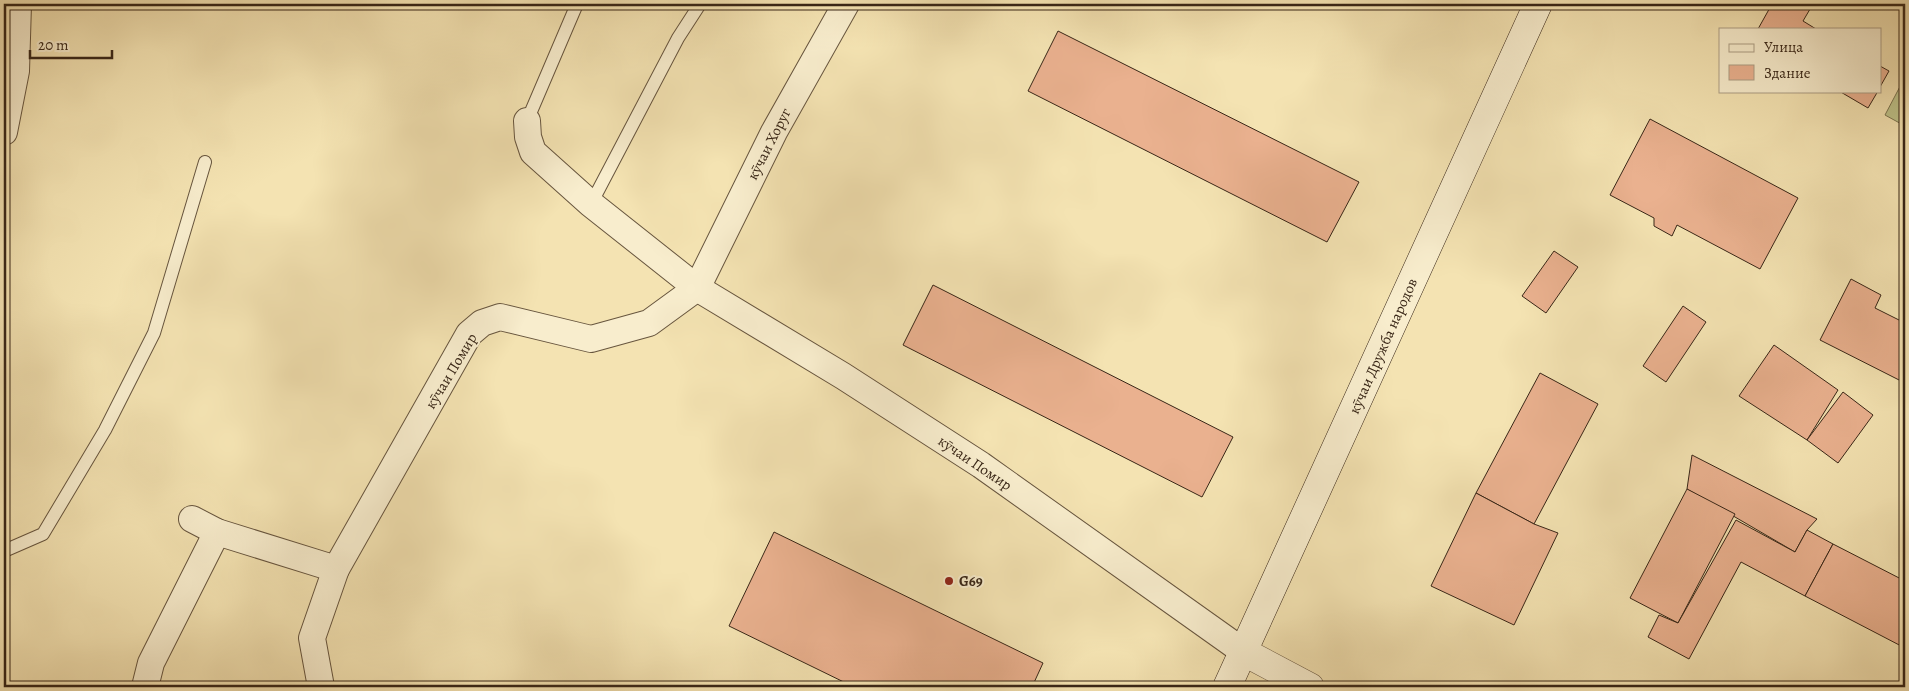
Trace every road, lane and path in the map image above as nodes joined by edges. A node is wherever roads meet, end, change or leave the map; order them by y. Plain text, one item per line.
1 (18, 4) edge
2 (576, 4) edge
3 (700, 4) edge
4 (846, 4) edge
5 (1538, 4) edge
6 (527, 121) joint
7 (4, 132) edge
8 (205, 162) dead end
9 (591, 204) junction
10 (697, 288) junction
11 (192, 519) dead end
12 (217, 532) junction
13 (4, 551) edge
14 (336, 570) junction
15 (1244, 652) junction
16 (146, 687) edge
17 (321, 687) edge
18 (1227, 687) edge
19 (1310, 687) edge

1 - 7 street
2 - 6 lane
3 - 9 lane
4 - 10 street, кӯчаи Хоруг
5 - 15 main road, кӯчаи Дружба народов
6 - 9 street, кӯчаи Помир
8 - 13 lane
9 - 10 street, кӯчаи Помир
10 - 14 street, кӯчаи Помир
10 - 15 street, кӯчаи Помир
11 - 12 street
12 - 14 street
12 - 16 street
14 - 17 street, кӯчаи Помир
15 - 18 main road, кӯчаи Дружба народов
15 - 19 main road

